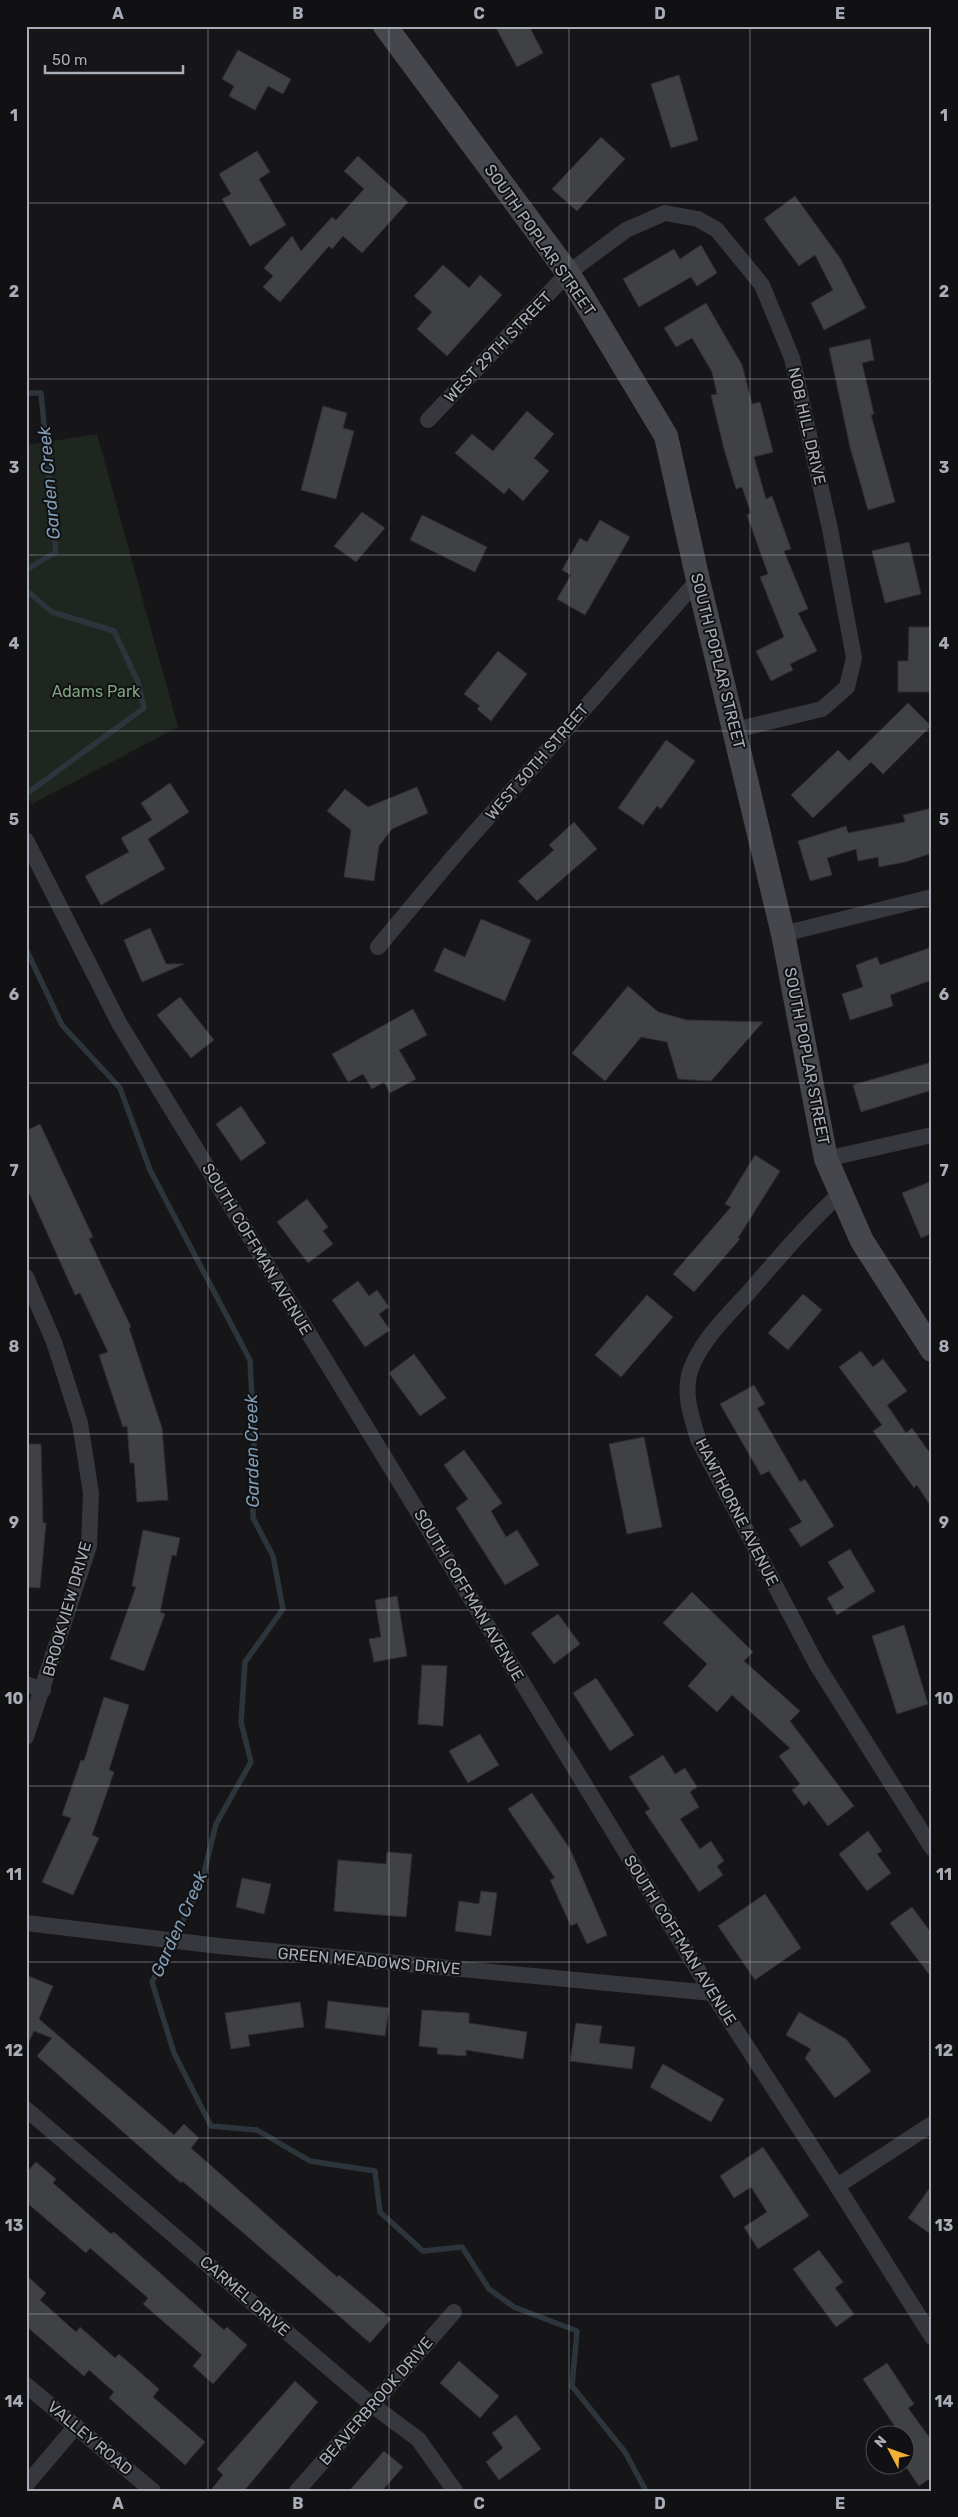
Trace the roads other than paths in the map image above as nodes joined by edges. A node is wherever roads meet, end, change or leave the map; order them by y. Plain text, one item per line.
1 (385, 26) edge
2 (568, 273) junction
3 (428, 420) dead end
4 (698, 580) junction
5 (735, 730) junction
6 (26, 840) edge
7 (932, 897) edge
8 (783, 934) junction
9 (378, 947) dead end
10 (932, 1134) edge
11 (826, 1159) junction
12 (842, 1192) junction
13 (26, 1277) edge
14 (932, 1350) edge
15 (26, 1684) edge
16 (43, 1690) junction
17 (26, 1737) edge
18 (932, 1848) edge
19 (26, 1923) edge
20 (712, 1994) junction
21 (26, 2109) edge
22 (932, 2124) edge
23 (837, 2186) junction
24 (454, 2312) dead end
25 (932, 2337) edge
26 (26, 2385) edge
27 (372, 2406) junction
28 (76, 2426) junction
29 (26, 2485) edge
30 (154, 2491) edge
31 (297, 2491) edge
32 (455, 2491) edge

1 - 2 main road, SOUTH POPLAR STREET
2 - 3 street, WEST 29TH STREET
2 - 4 main road, SOUTH POPLAR STREET
2 - 5 street, NOB HILL DRIVE
4 - 5 main road, SOUTH POPLAR STREET
4 - 9 street, WEST 30TH STREET
5 - 8 main road, SOUTH POPLAR STREET
6 - 20 street, SOUTH COFFMAN AVENUE
7 - 8 street
8 - 11 main road, SOUTH POPLAR STREET
10 - 11 street
11 - 12 main road, SOUTH POPLAR STREET
12 - 14 main road, SOUTH POPLAR STREET
12 - 18 street, HAWTHORNE AVENUE
13 - 16 street, BROOKVIEW DRIVE
15 - 16 street
16 - 17 street, BROOKVIEW DRIVE
19 - 20 street, GREEN MEADOWS DRIVE
20 - 23 street, SOUTH COFFMAN AVENUE
21 - 27 street, CARMEL DRIVE
22 - 23 street
23 - 25 street, SOUTH COFFMAN AVENUE
24 - 27 street, BEAVERBROOK DRIVE
26 - 28 street, VALLEY ROAD
27 - 31 street, BEAVERBROOK DRIVE
27 - 32 street, CARMEL DRIVE
28 - 29 street
28 - 30 street, VALLEY ROAD

